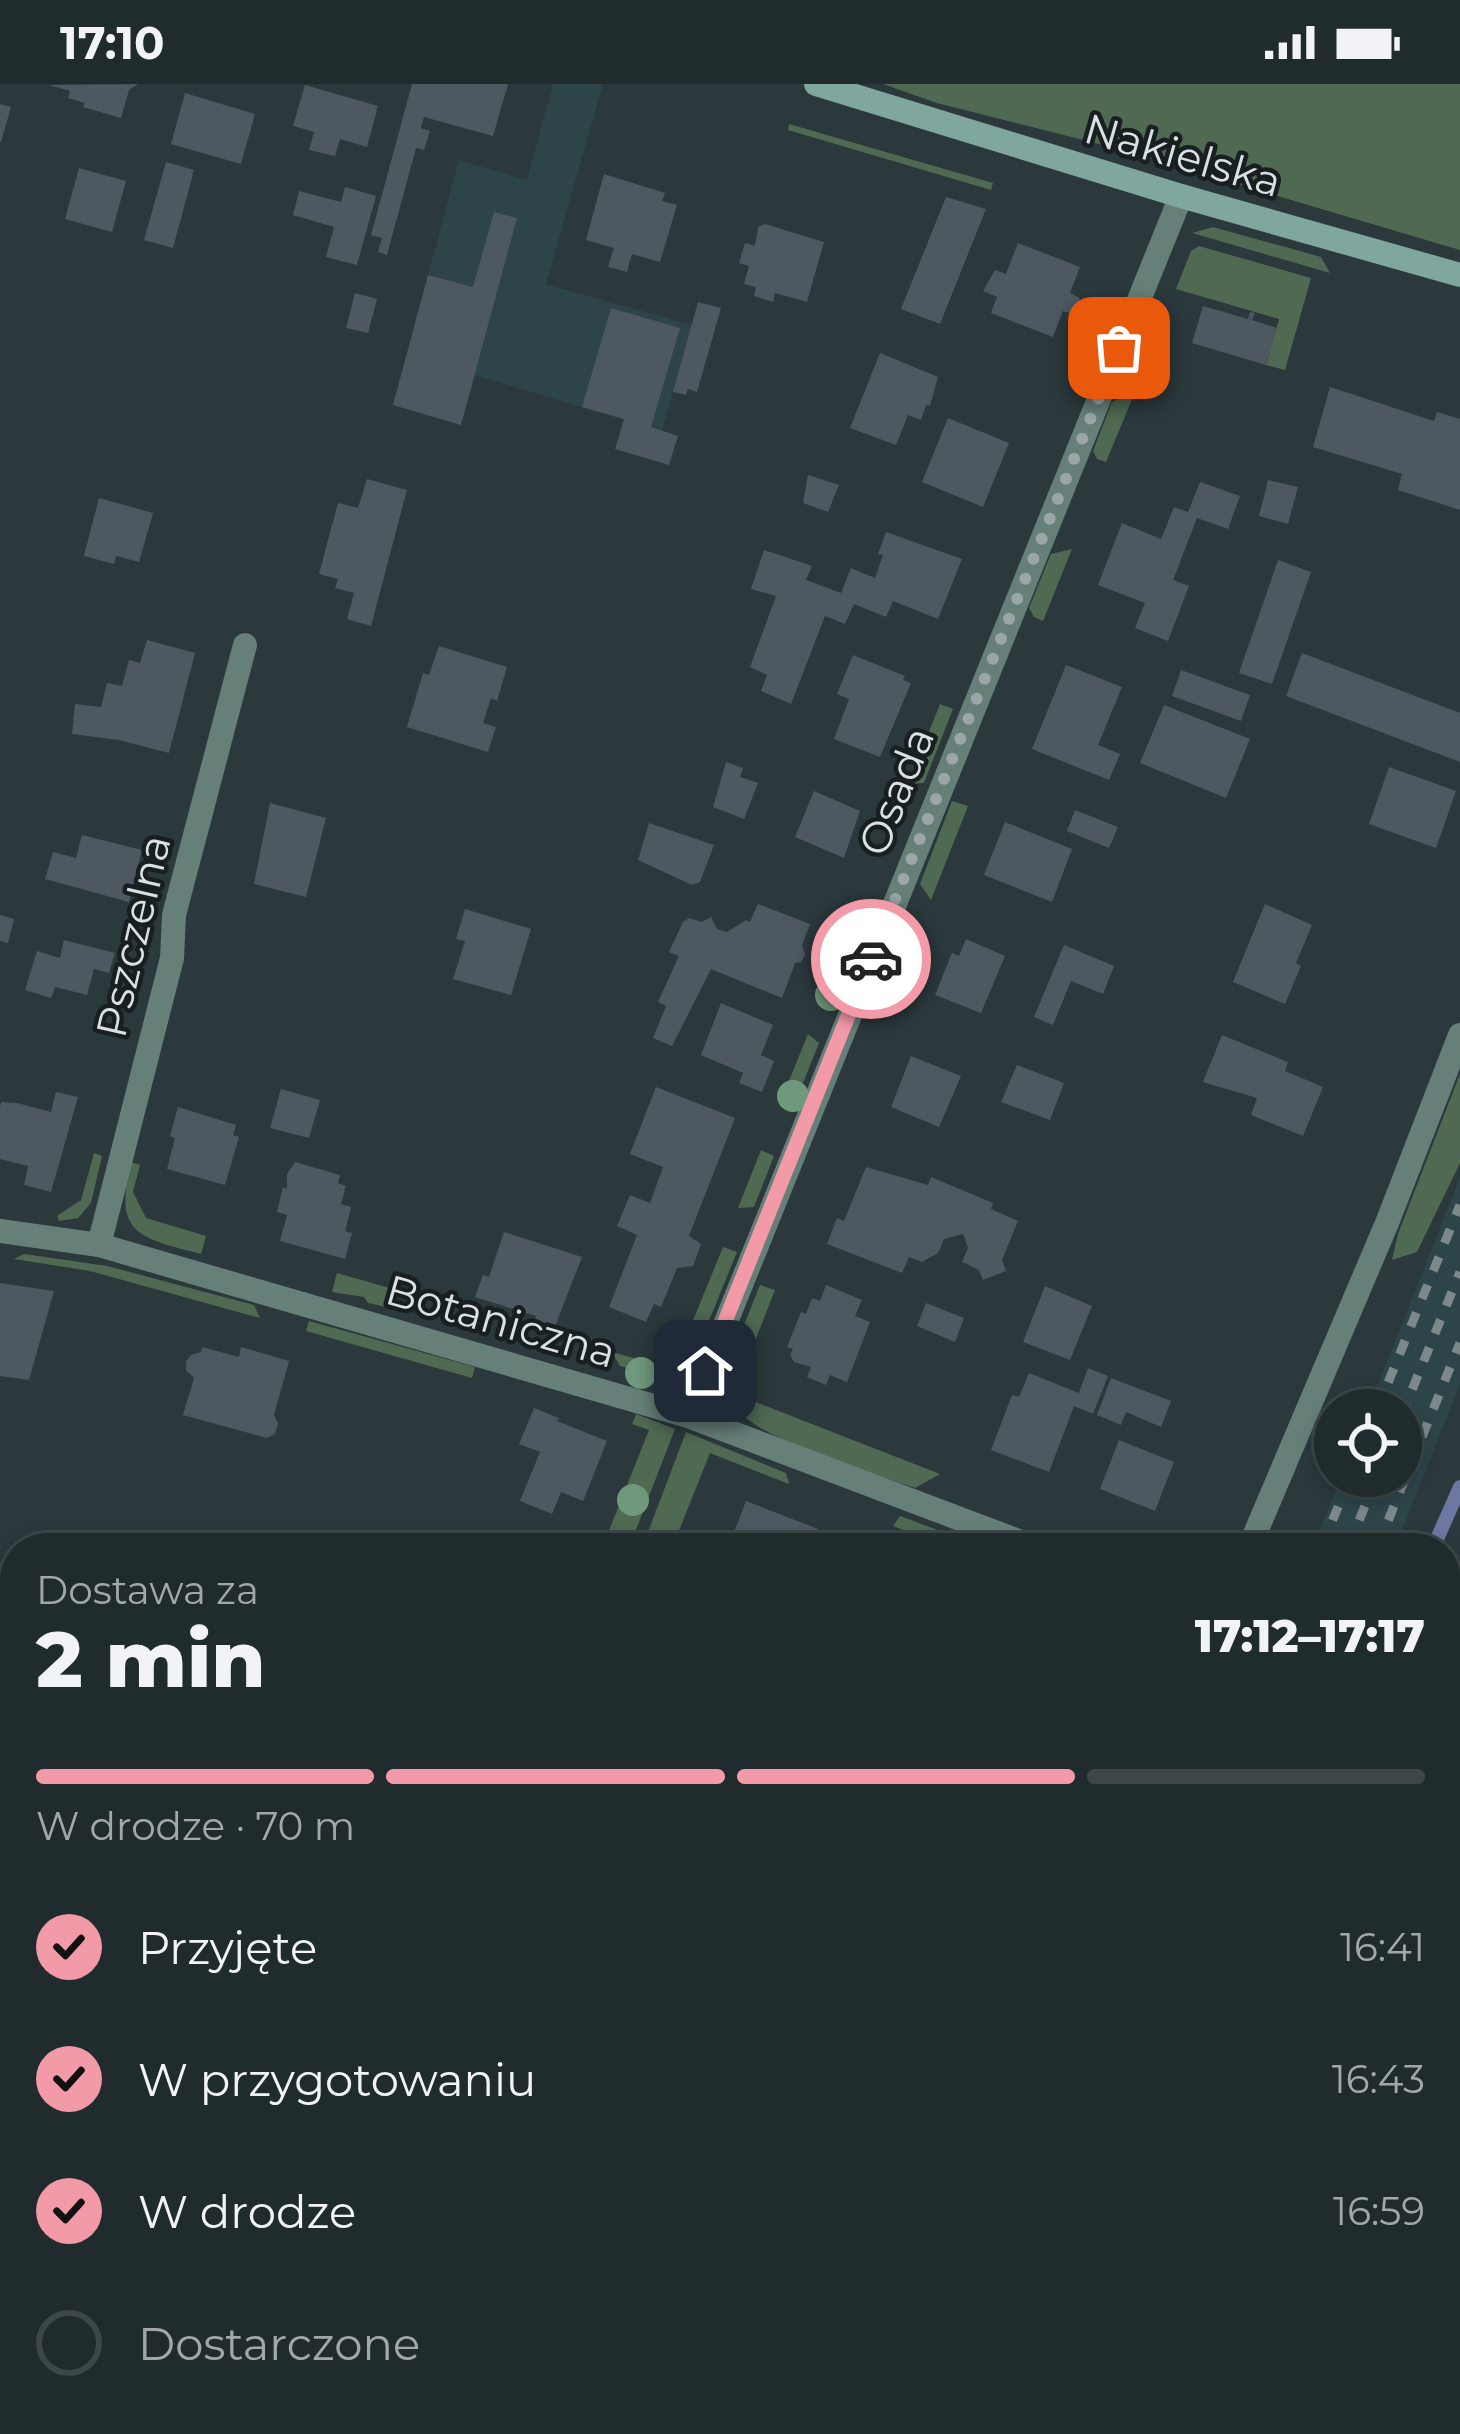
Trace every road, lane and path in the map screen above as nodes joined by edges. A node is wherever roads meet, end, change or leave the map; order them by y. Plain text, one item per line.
1 (816, 84) edge
2 (1180, 196) junction
3 (1460, 275) edge
4 (245, 645) dead end
5 (1460, 1035) edge
6 (0, 1231) edge
7 (98, 1245) junction
8 (688, 1416) junction
9 (996, 1533) edge
10 (1255, 1533) edge

1 - 2 main road, Nakielska
2 - 3 main road, Nakielska
2 - 8 street, Osada
4 - 7 street, Pszczelna
5 - 10 street
6 - 7 street, Botaniczna
7 - 8 street, Botaniczna
8 - 9 street, Botaniczna

